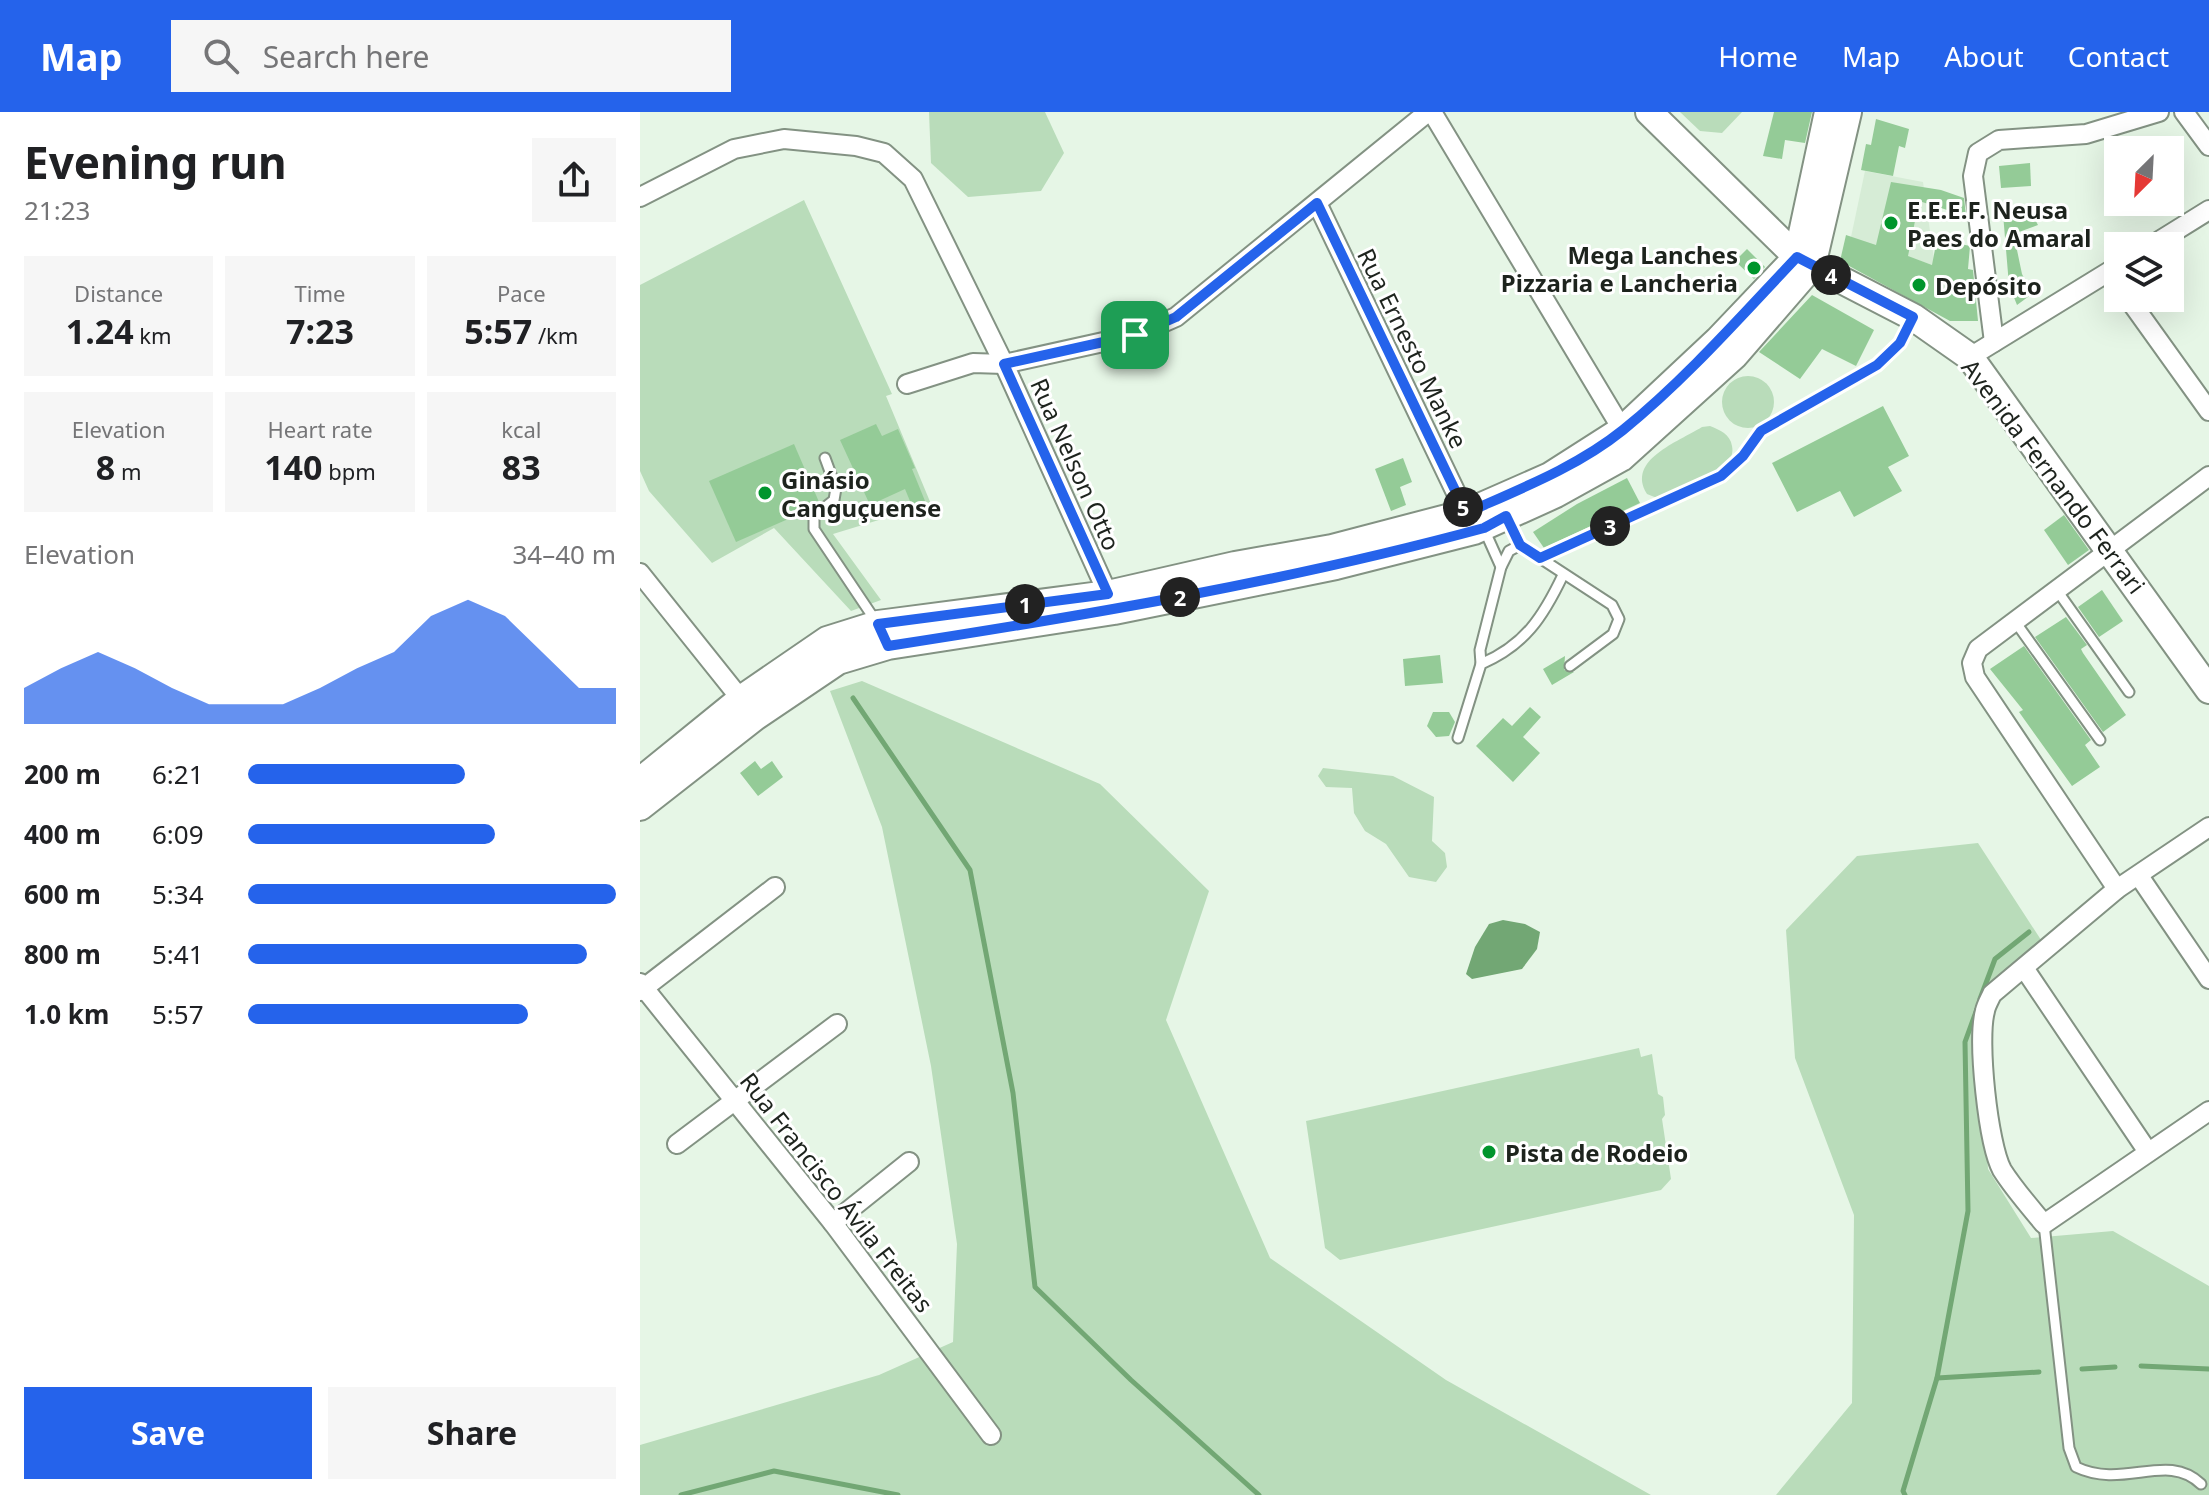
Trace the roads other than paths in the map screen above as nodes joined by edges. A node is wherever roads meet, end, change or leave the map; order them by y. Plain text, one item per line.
1 (1430, 112) edge
2 (1649, 112) edge
3 (1828, 112) edge
4 (1848, 112) edge
5 (2159, 112) edge
6 (2184, 112) edge
7 (2209, 146) edge
8 (640, 197) edge
9 (1317, 203) junction
10 (2209, 210) edge
11 (2174, 232) edge
12 (1805, 261) junction
13 (2104, 280) edge
14 (2138, 312) edge
15 (1913, 317) junction
16 (1994, 342) junction
17 (1970, 357) junction
18 (1004, 364) junction
19 (907, 384) dead end
20 (2209, 411) edge
21 (1628, 439) junction
22 (825, 458) dead end
23 (2209, 476) edge
24 (1486, 517) junction
25 (1520, 545) junction
26 (2109, 549) junction
27 (1540, 558) junction
28 (1501, 567) junction
29 (640, 573) edge
30 (1563, 575) junction
31 (2056, 589) junction
32 (1111, 603) junction
33 (2014, 620) junction
34 (883, 635) junction
35 (1481, 664) junction
36 (1570, 666) dead end
37 (2209, 690) edge
38 (2129, 692) dead end
39 (748, 708) junction
40 (1458, 738) dead end
41 (2100, 740) dead end
42 (640, 781) edge
43 (640, 807) edge
44 (2209, 827) edge
45 (2139, 876) junction
46 (775, 887) dead end
47 (2117, 889) junction
48 (2024, 968) junction
49 (2209, 979) edge
50 (641, 987) edge
51 (837, 1024) dead end
52 (737, 1101) junction
53 (2209, 1111) edge
54 (677, 1144) dead end
55 (2148, 1152) junction
56 (909, 1162) dead end
57 (833, 1223) junction
58 (2044, 1224) junction
59 (991, 1435) dead end
60 (2201, 1484) dead end

1 - 9 street
1 - 21 street
2 - 12 street, Avenida Fernando Ferrari
3 - 12 street
4 - 12 street
5 - 16 street
6 - 7 street
8 - 18 street, Rua Nelson Otto
9 - 18 street
9 - 24 street, Rua Ernesto Manke
10 - 11 street
12 - 15 street, Avenida Fernando Ferrari
12 - 21 street
13 - 16 street
14 - 20 street
15 - 17 street, Avenida Fernando Ferrari
15 - 27 lane
16 - 17 street
17 - 26 street, Avenida Fernando Ferrari
18 - 19 street
18 - 32 street, Rua Nelson Otto
21 - 24 street
22 - 34 lane
23 - 26 street
24 - 25 lane
24 - 28 lane
24 - 32 street
25 - 27 lane
25 - 28 lane
26 - 31 street
26 - 37 street, Avenida Fernando Ferrari
27 - 30 lane
28 - 35 lane
29 - 39 street
30 - 35 lane
30 - 36 lane
31 - 33 street
31 - 38 lane
32 - 34 street
33 - 41 lane
33 - 47 street
34 - 39 street
35 - 40 lane
39 - 42 street
39 - 43 street
44 - 45 street
45 - 47 street
45 - 49 street
46 - 50 street
47 - 48 street
48 - 55 street
48 - 58 street
50 - 52 street, Rua Francisco Ávila Freitas
51 - 52 street
52 - 54 street
52 - 57 street, Rua Francisco Ávila Freitas
53 - 55 street
55 - 58 street
56 - 57 street
57 - 59 street, Rua Francisco Ávila Freitas
58 - 60 lane

